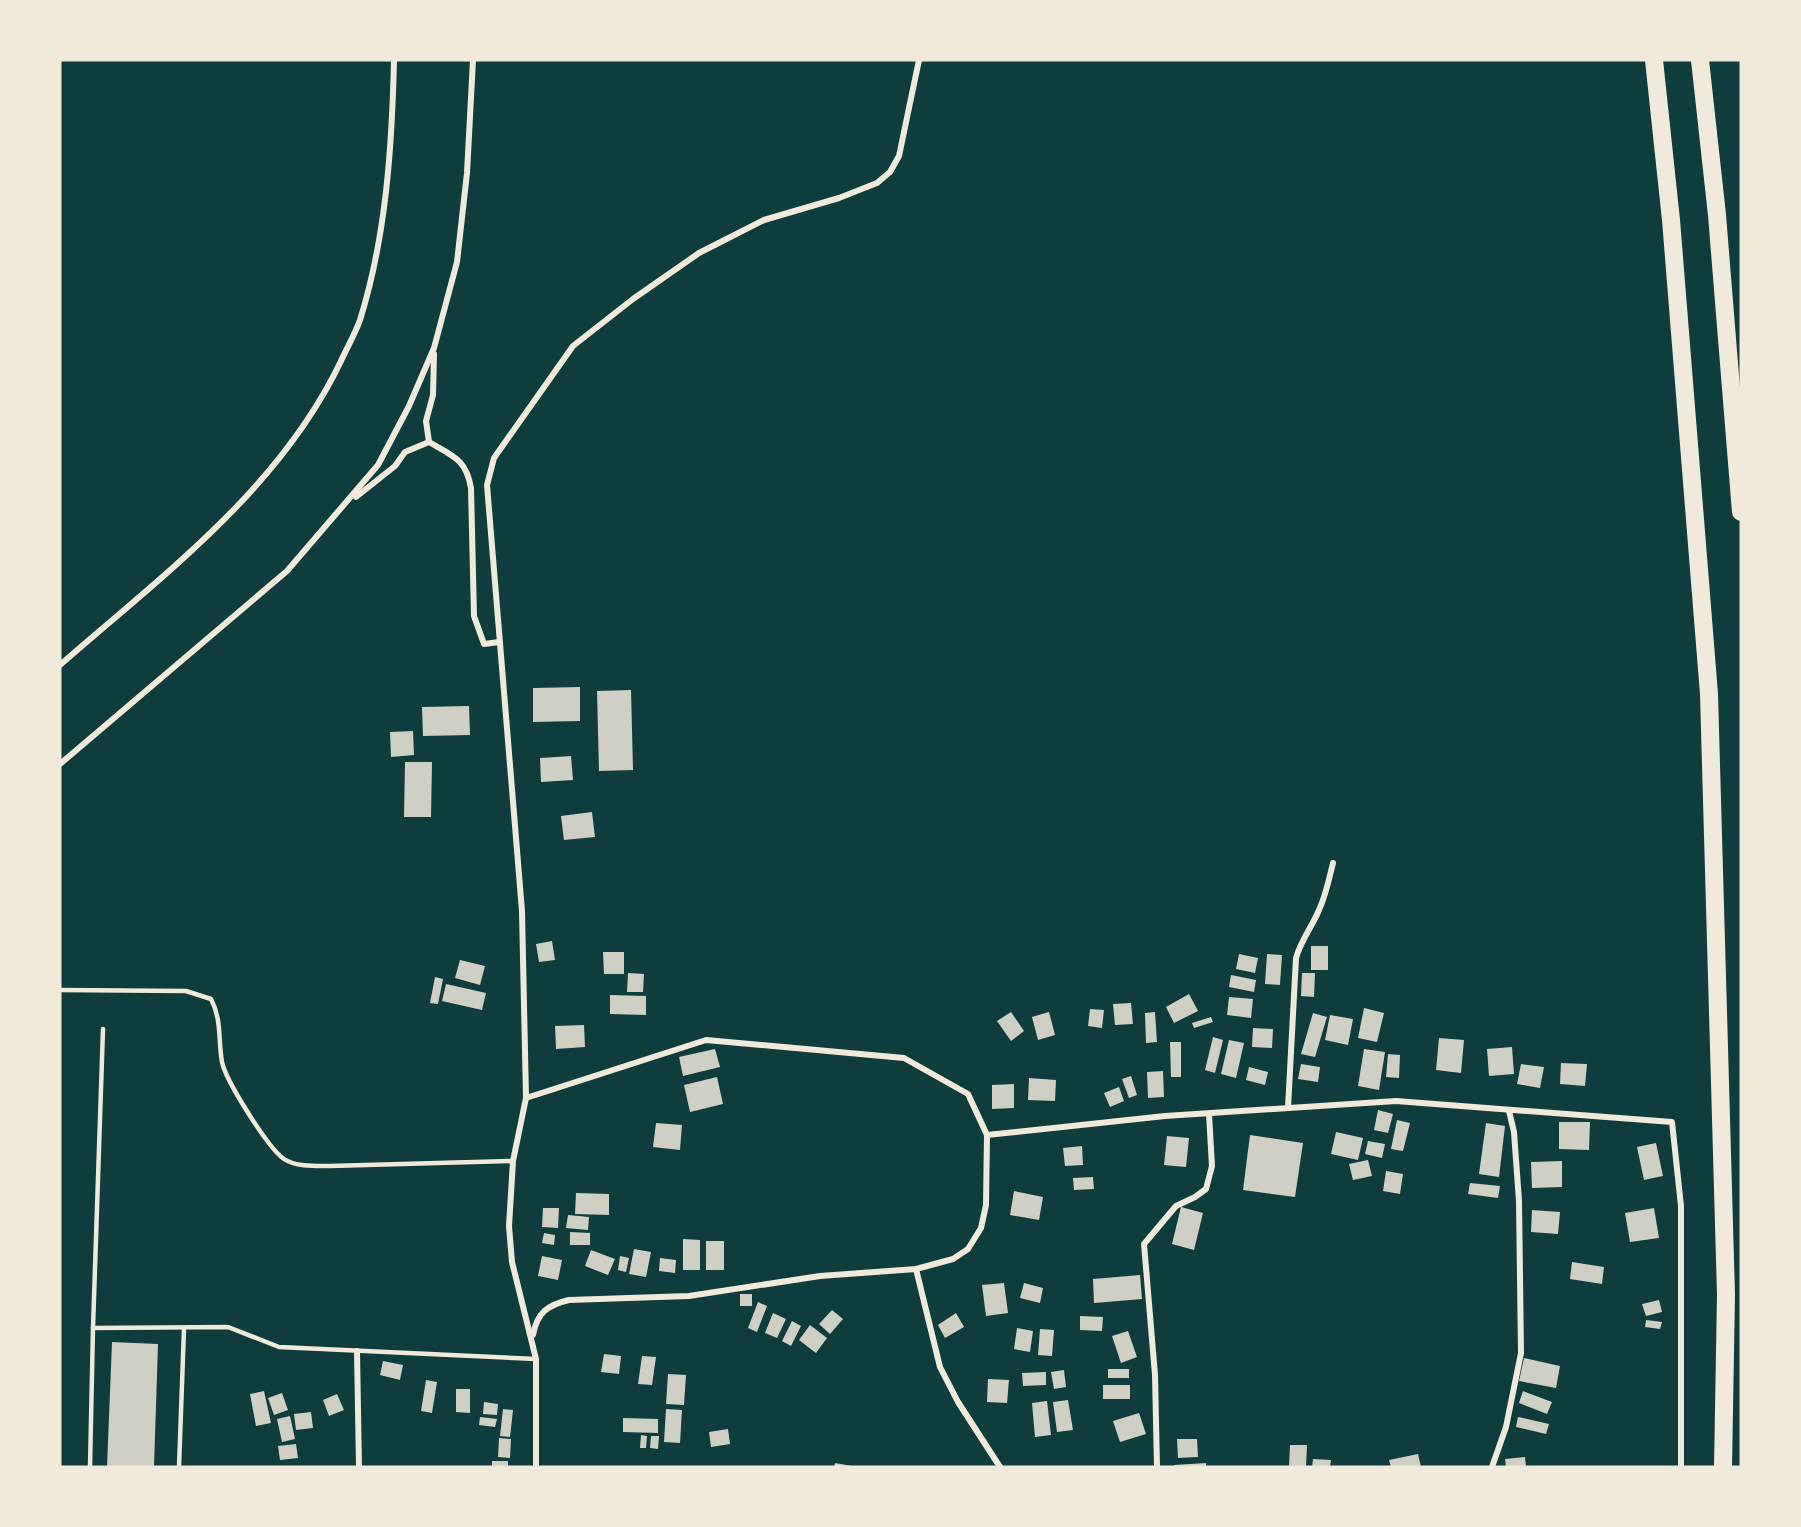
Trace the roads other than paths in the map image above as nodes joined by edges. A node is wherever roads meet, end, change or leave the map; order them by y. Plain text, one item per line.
1 (394, 60) edge
2 (474, 60) edge
3 (918, 60) edge
4 (1654, 60) edge
5 (1700, 60) edge
6 (434, 348) junction
7 (429, 442) junction
8 (346, 504) junction
9 (1741, 512) edge
10 (499, 642) junction
11 (60, 666) edge
12 (60, 764) edge
13 (1333, 863) dead end
14 (60, 990) edge
15 (103, 1029) dead end
16 (526, 1098) junction
17 (1288, 1108) junction
18 (1509, 1111) junction
19 (1209, 1114) junction
20 (987, 1135) junction
21 (513, 1161) junction
22 (916, 1269) junction
23 (93, 1328) junction
24 (184, 1329) junction
25 (532, 1339) junction
26 (357, 1351) junction
27 (536, 1359) junction
28 (90, 1467) edge
29 (179, 1467) edge
30 (359, 1467) edge
31 (536, 1467) edge
32 (1000, 1467) edge
33 (1157, 1467) edge
34 (1492, 1467) edge
35 (1680, 1467) edge
36 (1723, 1467) edge

1 - 11 street
2 - 6 street
3 - 10 street
4 - 36 highway
5 - 9 highway
6 - 7 street
6 - 8 street
7 - 8 street
7 - 10 street
8 - 12 street
10 - 16 street
13 - 17 street
14 - 21 lane
15 - 23 lane
16 - 20 street
16 - 21 street
17 - 18 street
17 - 19 street
18 - 34 street
18 - 35 street
19 - 20 street
19 - 33 street
20 - 22 street
21 - 25 street
22 - 25 street
22 - 32 street
23 - 24 lane
23 - 28 lane
24 - 26 lane
24 - 29 lane
25 - 27 street
26 - 27 lane
26 - 30 street
27 - 31 street

